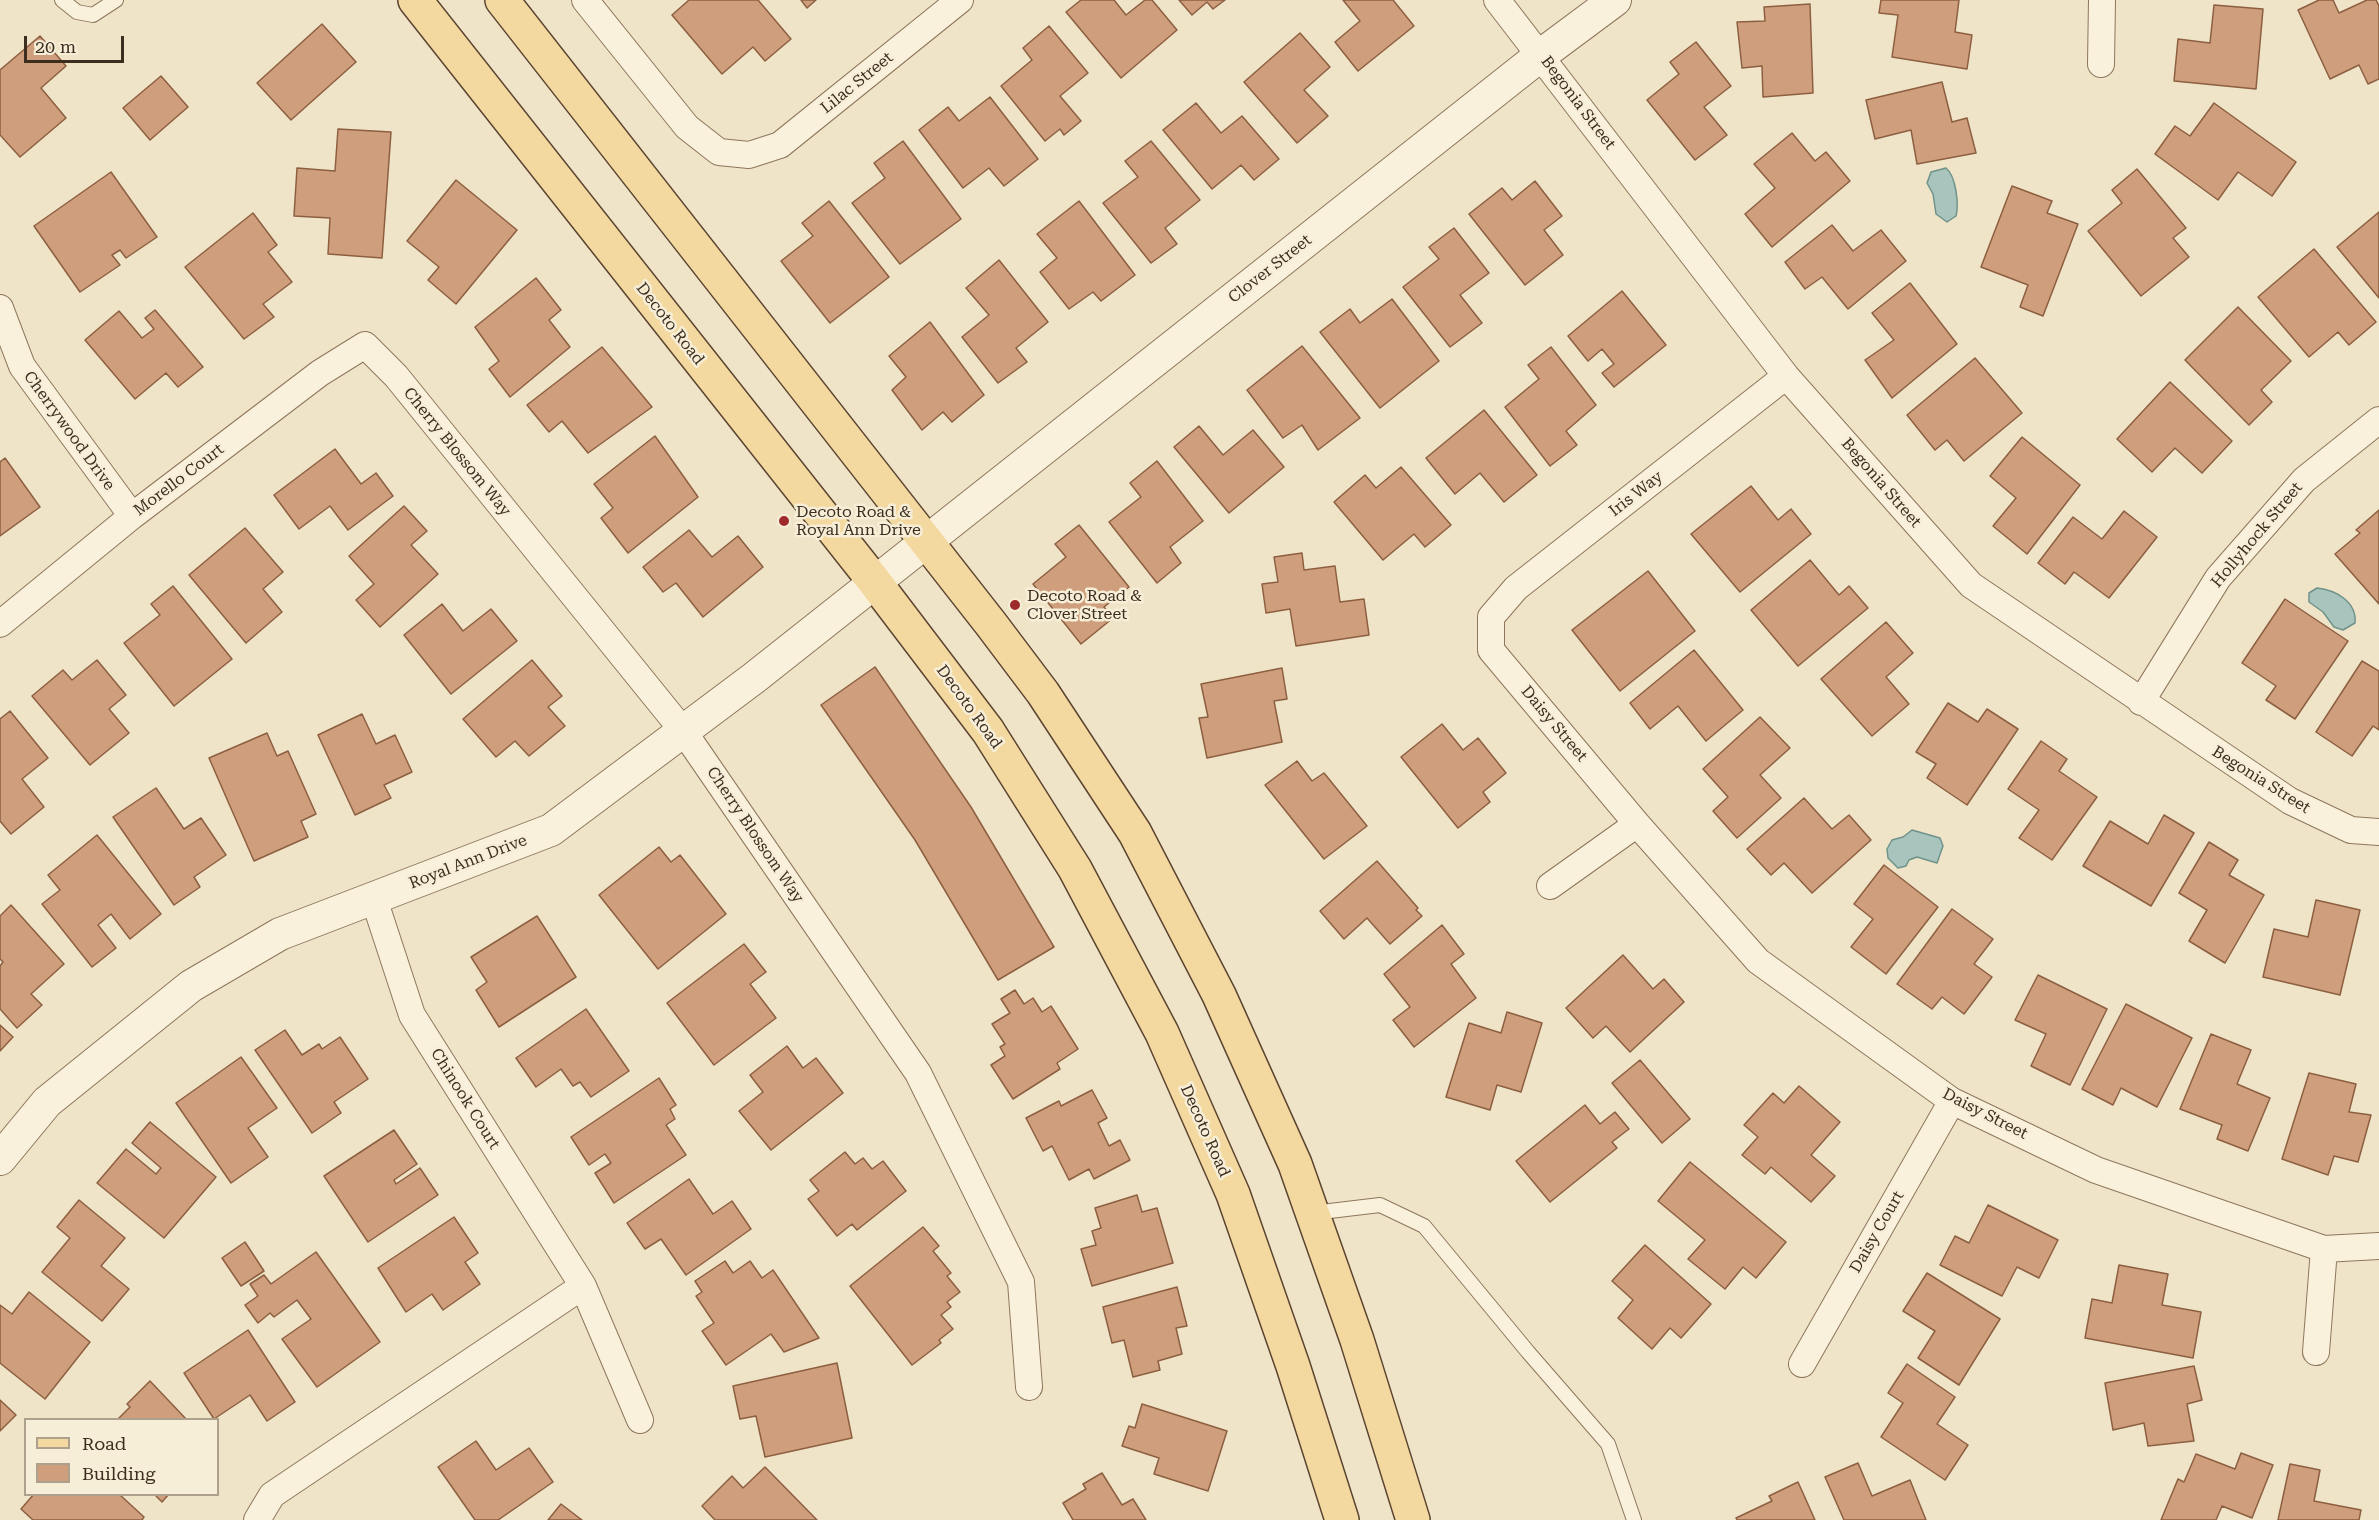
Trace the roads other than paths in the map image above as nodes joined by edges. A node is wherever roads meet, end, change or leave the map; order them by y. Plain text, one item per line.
1 (62, 0) edge
2 (116, 0) edge
3 (415, 0) edge
4 (502, 0) edge
5 (585, 0) edge
6 (960, 0) edge
7 (1497, 0) edge
8 (1616, 0) edge
9 (2102, 0) edge
10 (1541, 55) junction
11 (2101, 64) dead end
12 (0, 308) edge
13 (365, 345) joint
14 (1786, 376) junction
15 (2379, 420) edge
16 (132, 516) junction
17 (927, 540) junction
18 (874, 581) junction
19 (1491, 617) joint
20 (0, 624) edge
21 (2141, 702) junction
22 (684, 732) junction
23 (1637, 824) junction
24 (2379, 832) edge
25 (1550, 886) dead end
26 (374, 899) junction
27 (1952, 1101) junction
28 (0, 1159) edge
29 (1313, 1213) junction
30 (2379, 1246) edge
31 (2324, 1249) junction
32 (583, 1286) junction
33 (2316, 1352) dead end
34 (1802, 1364) dead end
35 (1029, 1388) dead end
36 (640, 1420) dead end
37 (257, 1520) edge
38 (1342, 1520) edge
39 (1413, 1520) edge
40 (1634, 1520) edge

1 - 2 lane
3 - 18 main road, Decoto Road
4 - 17 main road
5 - 6 street, Lilac Street
7 - 10 street, Begonia Street
8 - 10 street, Clover Street
9 - 11 street
10 - 14 street, Begonia Street
10 - 17 street, Clover Street
12 - 16 street, Cherrywood Drive
13 - 16 street, Morello Court
13 - 22 street, Cherry Blossom Way
14 - 19 street, Iris Way
14 - 21 street, Begonia Street
15 - 21 street, Hollyhock Street
16 - 20 street, Morello Court
17 - 18 street, Royal Ann Drive
17 - 29 main road
18 - 22 street, Royal Ann Drive
18 - 38 main road, Decoto Road
19 - 23 street, Daisy Street
21 - 24 street, Begonia Street
22 - 26 street, Royal Ann Drive
22 - 35 street, Cherry Blossom Way
23 - 25 street
23 - 27 street, Daisy Street
26 - 28 street, Royal Ann Drive
26 - 32 street, Chinook Court
27 - 31 street, Daisy Street
27 - 34 street, Daisy Court
29 - 39 main road
29 - 40 lane
30 - 31 street, Daisy Street
31 - 33 street
32 - 36 street, Chinook Court
32 - 37 street

